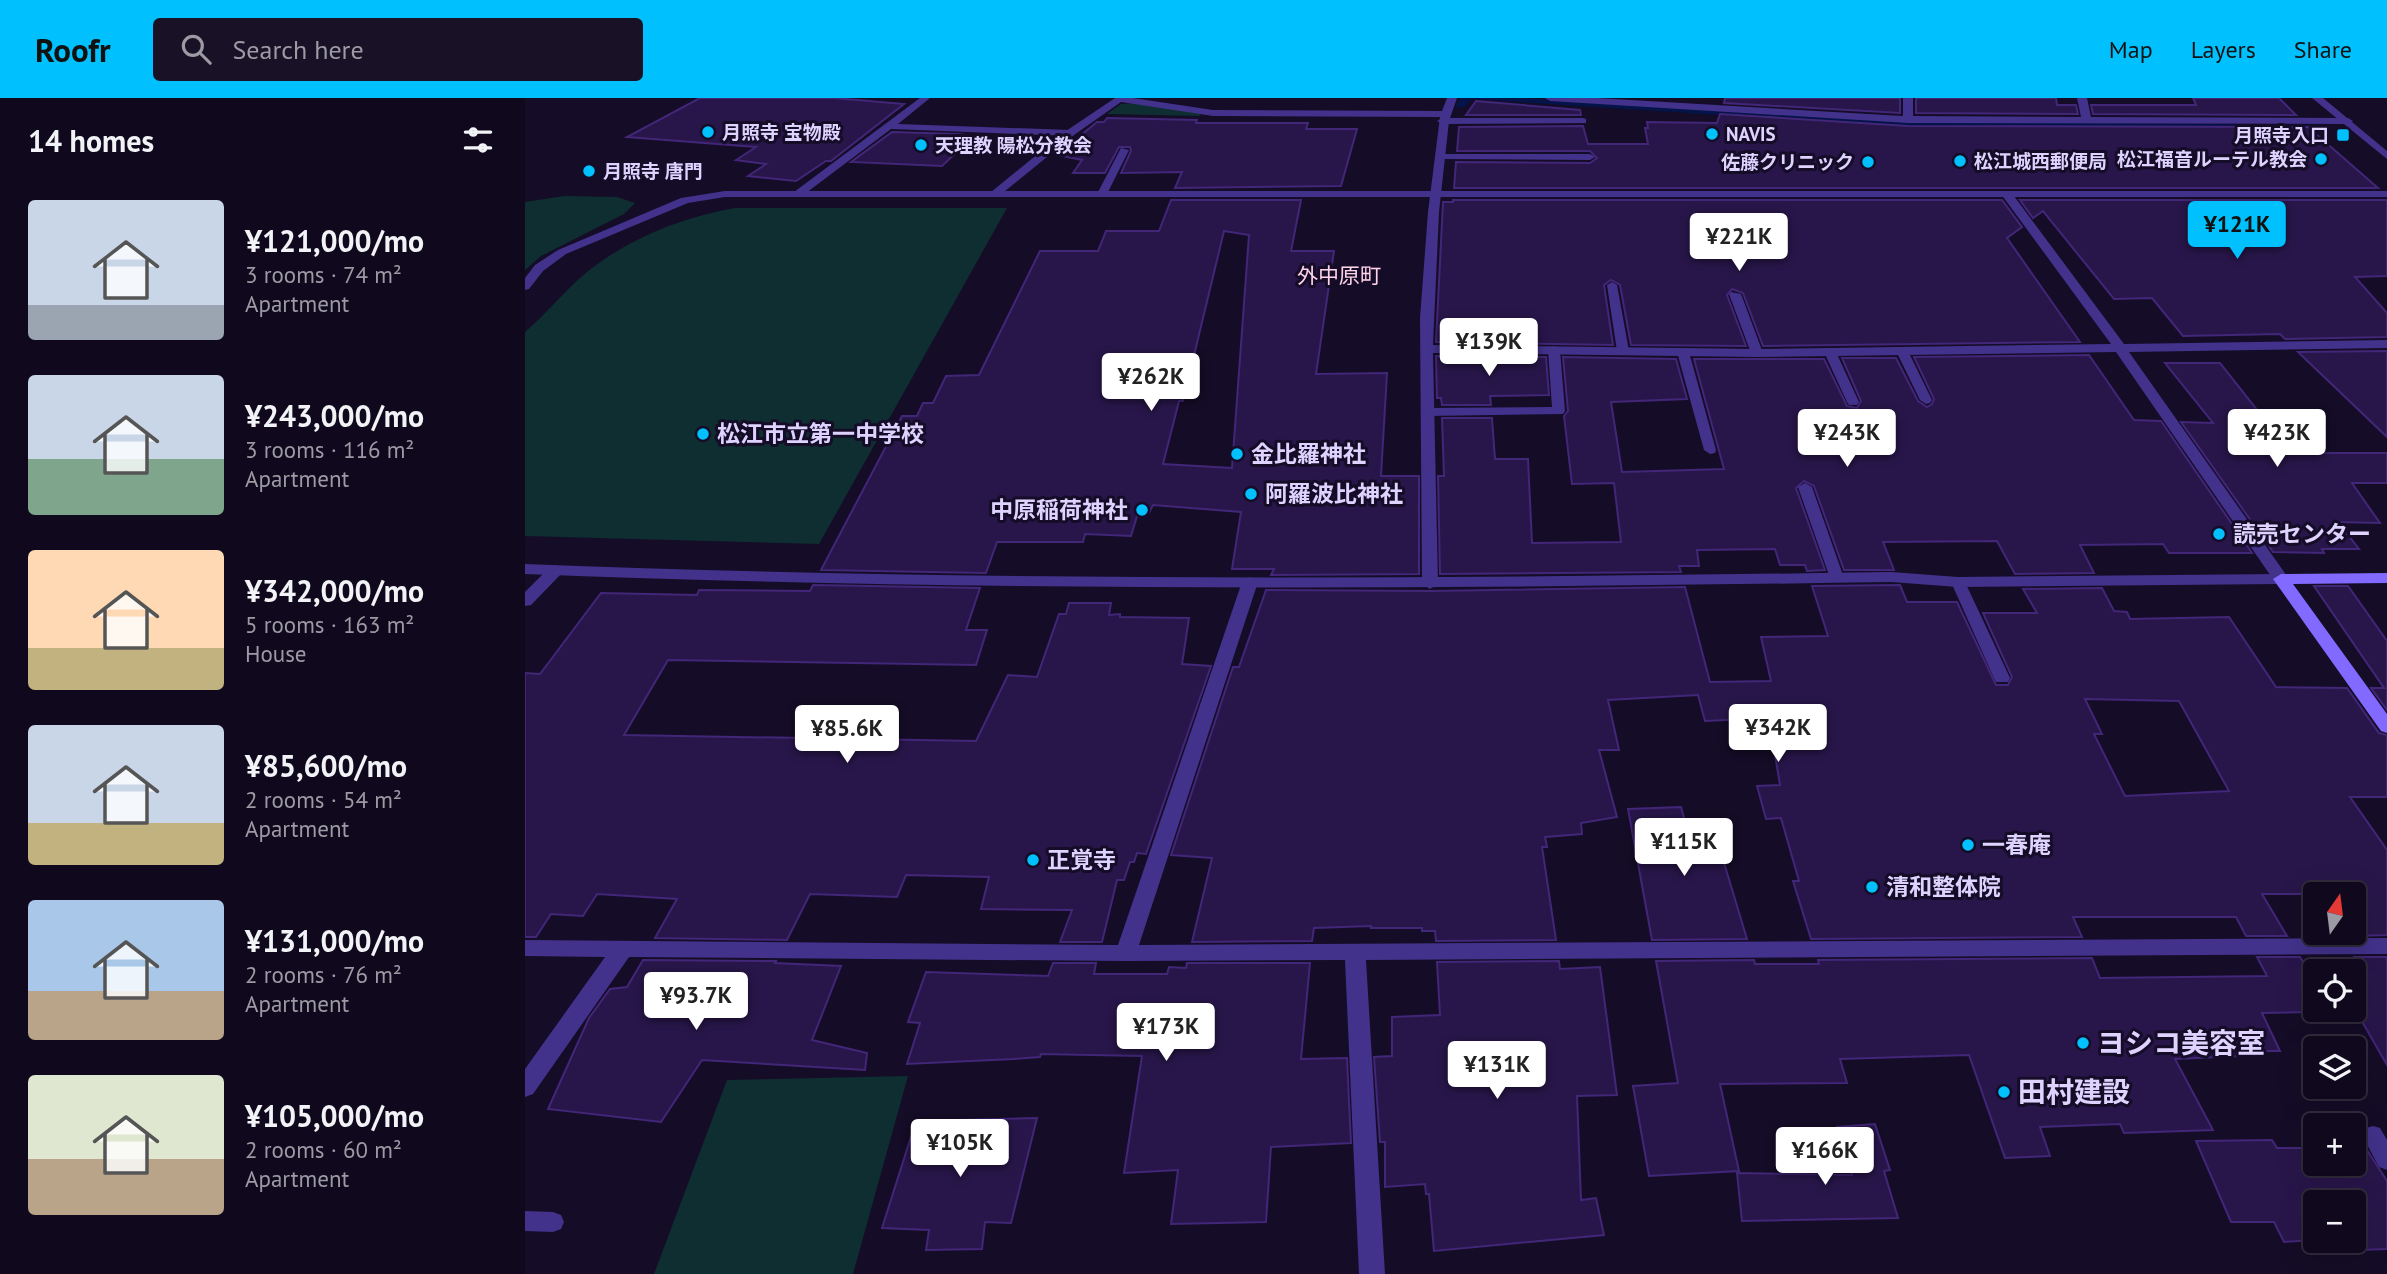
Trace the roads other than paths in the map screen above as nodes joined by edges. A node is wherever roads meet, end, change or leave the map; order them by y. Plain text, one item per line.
1 (926, 98) edge
2 (1121, 98) edge
3 (1451, 98) edge
4 (1550, 98) edge
5 (1908, 98) edge
6 (2082, 98) edge
7 (2317, 98) edge
8 (1712, 103) edge
9 (1443, 117) junction
10 (1908, 120) junction
11 (1583, 121) dead end
12 (2348, 121) junction
13 (2087, 122) junction
14 (889, 126) junction
15 (1070, 133) junction
16 (1124, 150) dead end
17 (2387, 156) edge
18 (1590, 157) dead end
19 (1440, 158) junction
20 (799, 194) junction
21 (995, 194) junction
22 (1102, 194) junction
23 (1433, 194) junction
24 (2007, 194) junction
25 (2387, 194) edge
26 (1612, 285) dead end
27 (525, 286) edge
28 (1734, 293) dead end
29 (2387, 344) edge
30 (1427, 349) junction
31 (2121, 349) junction
32 (1554, 350) junction
33 (1623, 351) junction
34 (1902, 351) junction
35 (1683, 352) junction
36 (1831, 352) junction
37 (1757, 353) junction
38 (1926, 400) dead end
39 (1853, 402) dead end
40 (1427, 412) junction
41 (1710, 450) dead end
42 (1805, 487) dead end
43 (525, 569) edge
44 (556, 570) junction
45 (1837, 578) junction
46 (2387, 578) edge
47 (2281, 579) junction
48 (1250, 582) junction
49 (1958, 582) junction
50 (1430, 584) junction
51 (525, 601) edge
52 (2002, 678) dead end
53 (2387, 726) edge
54 (2387, 946) edge
55 (525, 948) edge
56 (622, 950) junction
57 (1126, 953) junction
58 (1355, 953) junction
59 (525, 1087) edge
60 (2373, 1135) dead end
61 (2387, 1160) edge
62 (525, 1221) edge
63 (553, 1222) dead end
64 (1372, 1274) edge

1 - 14 lane
2 - 9 street
2 - 15 street
3 - 9 street
4 - 8 street
5 - 10 street
6 - 13 street
7 - 12 street
8 - 10 street
9 - 11 lane
9 - 19 street
10 - 13 street
12 - 13 street
12 - 17 street
14 - 15 lane
14 - 20 lane
15 - 21 street
16 - 22 lane
18 - 19 lane
19 - 23 street
20 - 21 street
20 - 27 street
21 - 22 street
22 - 23 street
23 - 24 street
23 - 30 street
24 - 25 street
24 - 31 street
26 - 33 lane
28 - 37 lane
29 - 31 street
30 - 32 street
30 - 40 street
31 - 34 street
31 - 47 street
32 - 33 street
32 - 40 lane
33 - 35 street
34 - 36 street
34 - 38 lane
35 - 37 street
35 - 41 lane
36 - 37 street
36 - 39 lane
40 - 50 street
42 - 45 lane
43 - 44 street
44 - 48 street
44 - 51 street
45 - 49 street
45 - 50 street
46 - 47 main road
47 - 49 street
47 - 53 main road
48 - 50 street
48 - 57 street
49 - 52 lane
54 - 58 street
55 - 56 street
56 - 57 street
56 - 59 street
57 - 58 street
58 - 64 street
60 - 61 lane
62 - 63 lane

